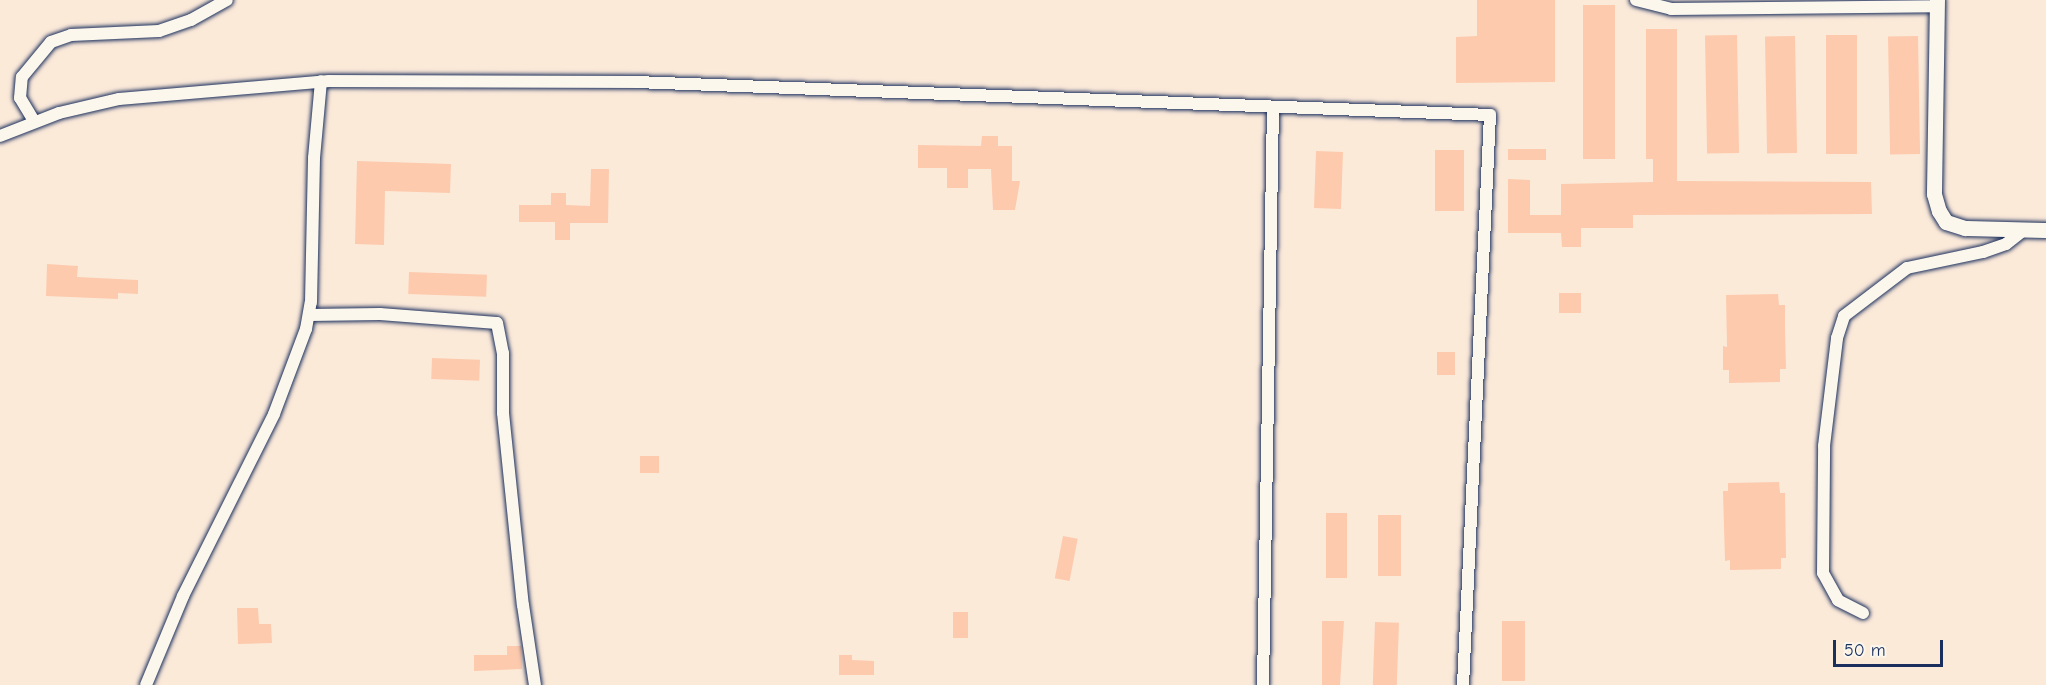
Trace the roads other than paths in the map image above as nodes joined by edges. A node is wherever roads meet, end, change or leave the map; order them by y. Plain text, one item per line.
1 (227, 0) edge
2 (1636, 0) edge
3 (1937, 3) edge
4 (321, 81) junction
5 (1273, 107) junction
6 (34, 121) junction
7 (0, 136) edge
8 (2024, 230) junction
9 (2046, 230) edge
10 (309, 315) junction
11 (1863, 613) dead end
12 (146, 685) edge
13 (535, 685) edge
14 (1263, 685) edge
15 (1463, 685) edge

1 - 6 street
2 - 3 street
3 - 8 street
4 - 5 street
4 - 6 street
4 - 10 street
5 - 14 street
5 - 15 street
6 - 7 street
8 - 9 street
8 - 11 street
10 - 12 street
10 - 13 street

